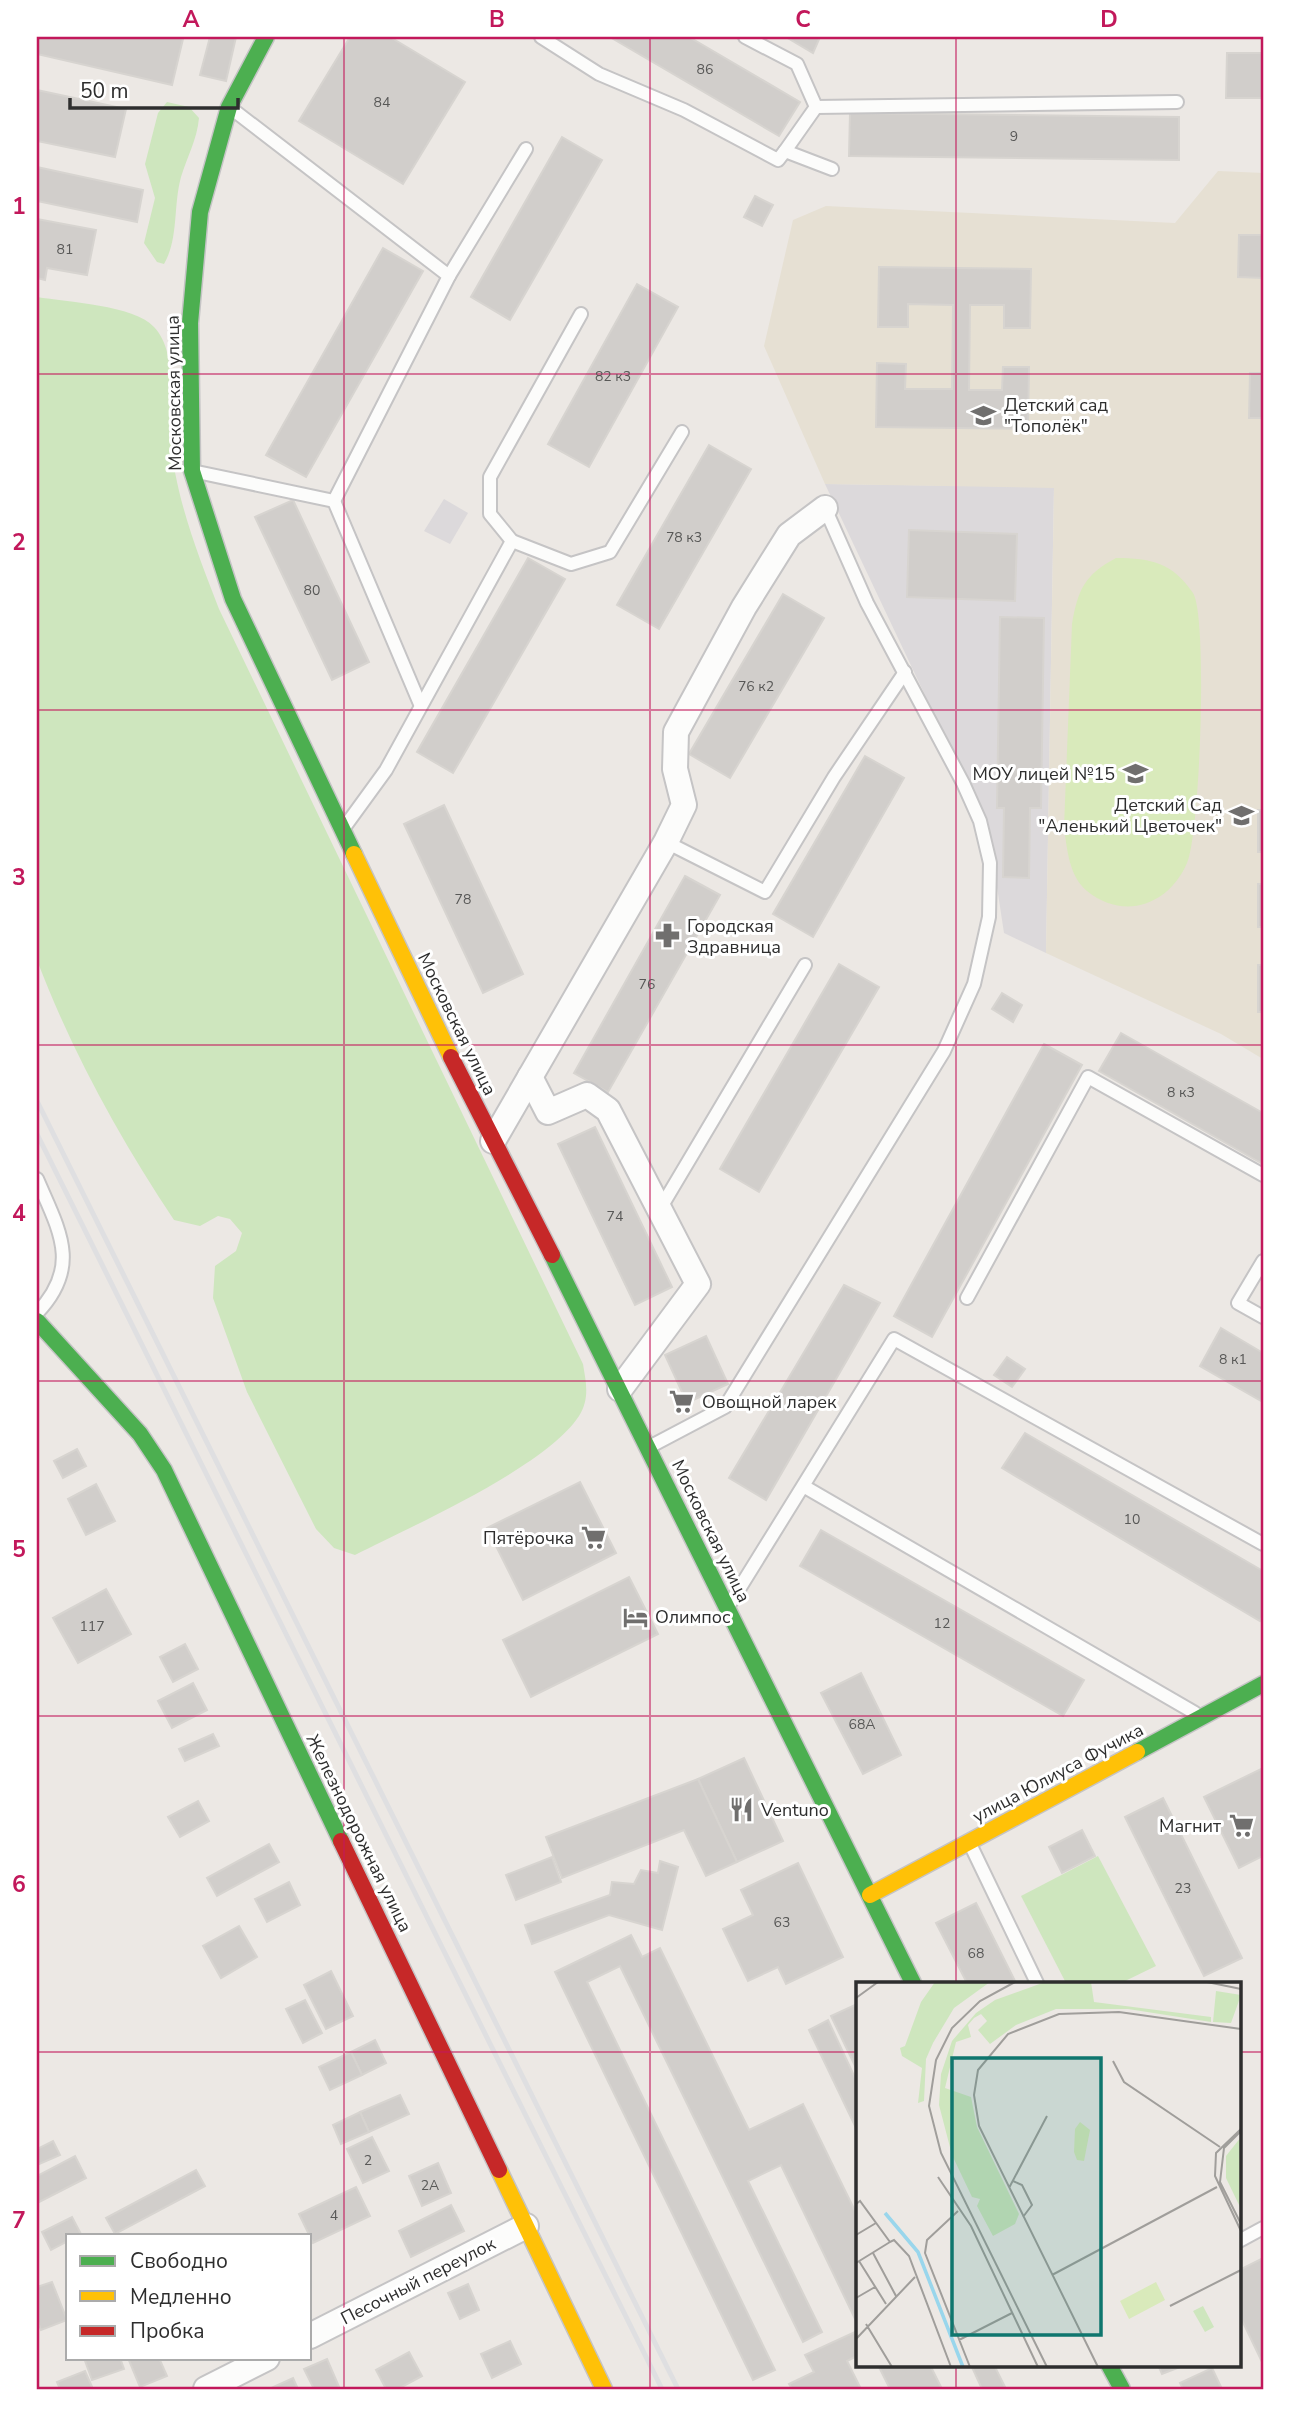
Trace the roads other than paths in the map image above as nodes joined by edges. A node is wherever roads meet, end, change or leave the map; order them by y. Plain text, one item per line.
1 (266, 37) edge
2 (541, 37) edge
3 (745, 37) edge
4 (1177, 102) dead end
5 (229, 107) junction
6 (816, 107) junction
7 (526, 149) dead end
8 (785, 151) junction
9 (832, 169) dead end
10 (450, 276) junction
11 (581, 314) dead end
12 (681, 432) dead end
13 (192, 471) junction
14 (334, 501) junction
15 (825, 508) joint
16 (512, 541) junction
17 (905, 672) junction
18 (420, 704) junction
19 (344, 828) junction
20 (666, 842) junction
21 (805, 965) dead end
22 (530, 1077) junction
23 (494, 1140) junction
24 (1263, 1175) edge
25 (37, 1179) edge
26 (659, 1209) junction
27 (1263, 1261) edge
28 (967, 1298) dead end
29 (37, 1313) edge
30 (1263, 1317) edge
31 (40, 1337) edge
32 (620, 1389) junction
33 (649, 1447) junction
34 (805, 1487) junction
35 (1263, 1544) edge
36 (727, 1608) junction
37 (1263, 1684) edge
38 (1203, 1718) junction
39 (969, 1842) junction
40 (870, 1895) junction
41 (913, 1982) edge
42 (1037, 1982) edge
43 (526, 2226) junction
44 (1263, 2228) edge
45 (1240, 2240) edge
46 (312, 2335) edge
47 (263, 2360) edge
48 (1110, 2366) edge
49 (206, 2389) edge
50 (604, 2389) edge
51 (1122, 2389) edge

1 - 5 street, Московская улица
2 - 8 lane
3 - 6 lane
4 - 6 lane
5 - 10 lane
5 - 13 street, Московская улица
6 - 8 lane
7 - 10 lane
8 - 9 lane
10 - 14 lane
11 - 16 lane
12 - 16 lane
13 - 14 lane
13 - 19 street, Московская улица
14 - 18 lane
15 - 17 lane
15 - 20 street
16 - 18 lane
17 - 20 lane
17 - 33 lane
18 - 19 lane
19 - 23 street, Московская улица
20 - 22 street
21 - 26 lane
22 - 23 street
22 - 26 street
23 - 32 street, Московская улица
24 - 28 lane
25 - 29 lane
26 - 32 street
27 - 30 lane
31 - 43 street, Железнодорожная улица
32 - 33 street, Московская улица
33 - 36 street, Московская улица
34 - 35 lane
34 - 36 lane
34 - 38 lane
36 - 40 street, Московская улица
37 - 38 street, улица Юлиуса Фучика
38 - 39 street, улица Юлиуса Фучика
39 - 40 street, улица Юлиуса Фучика
39 - 42 lane
40 - 41 street, Московская улица
43 - 46 street, Песочный переулок
43 - 50 street, Железнодорожная улица
44 - 45 lane
47 - 49 street
48 - 51 street

